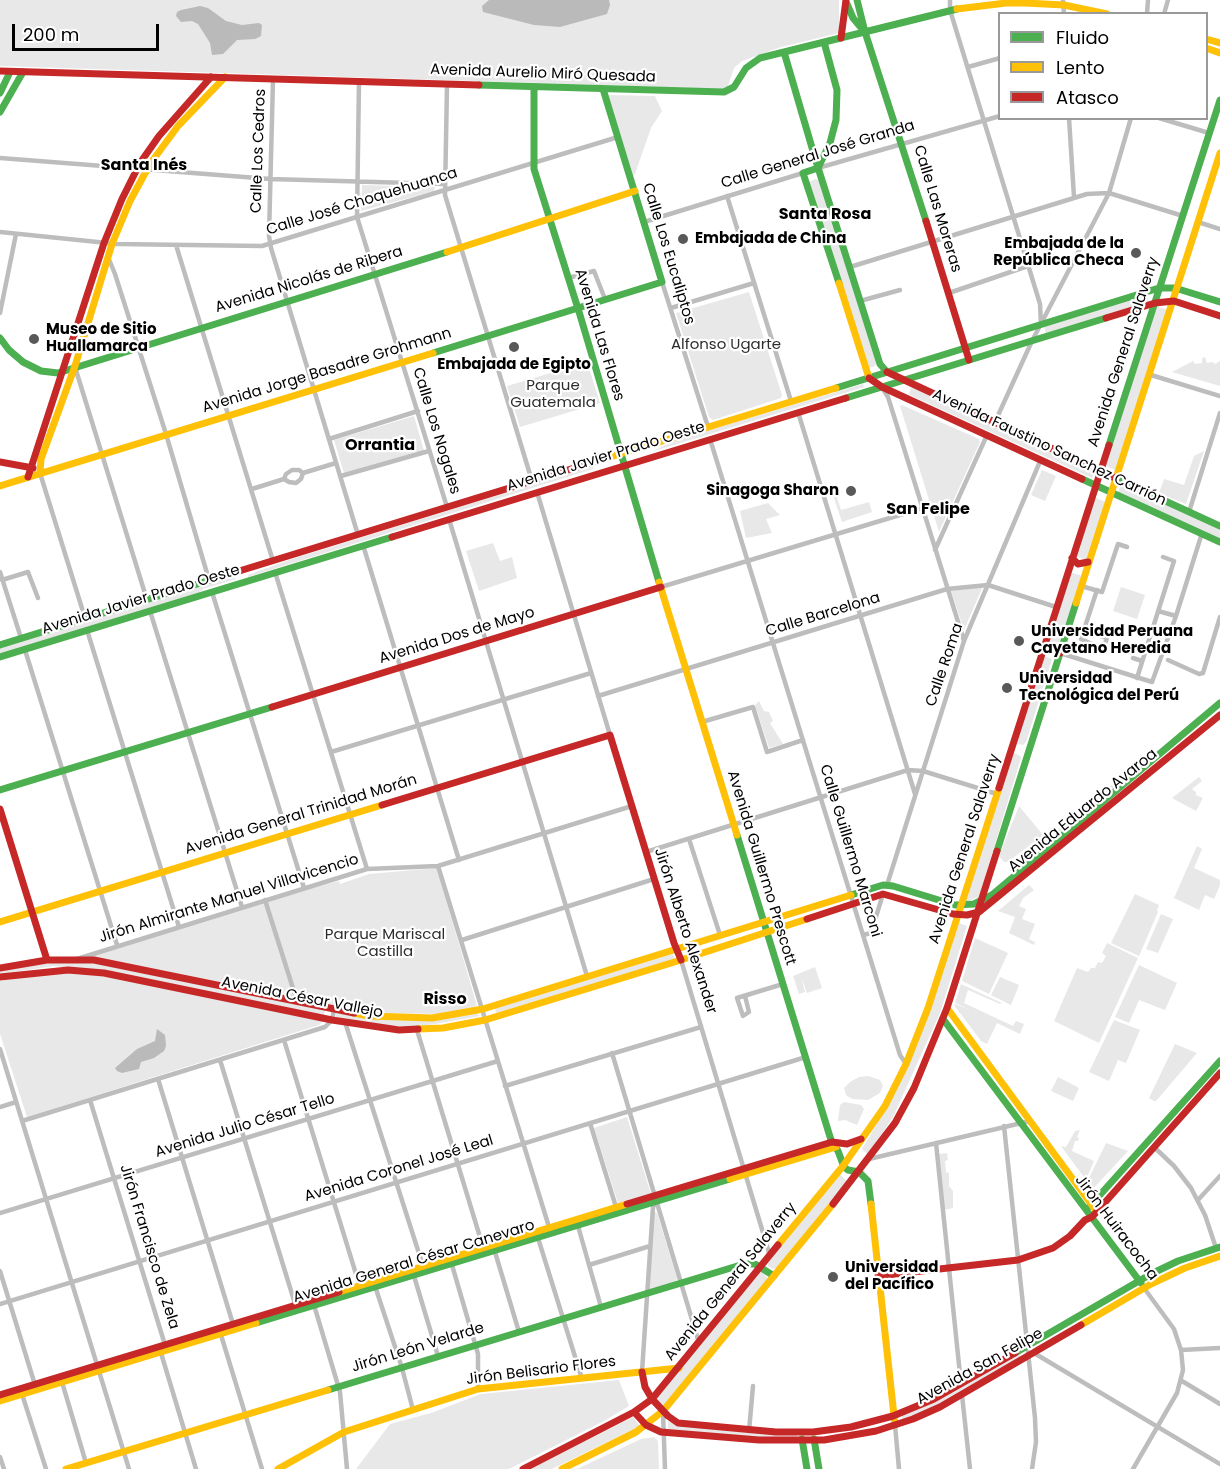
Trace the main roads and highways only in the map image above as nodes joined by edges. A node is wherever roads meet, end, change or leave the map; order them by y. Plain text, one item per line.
1 (846, 0) edge
2 (857, 2) edge
3 (1006, 2) edge
4 (1064, 2) edge
5 (849, 9) junction
6 (1100, 12) edge
7 (865, 32) junction
8 (841, 38) junction
9 (824, 42) junction
10 (784, 52) junction
11 (0, 71) edge
12 (10, 72) junction
13 (22, 72) junction
14 (211, 77) junction
15 (225, 77) junction
16 (534, 88) junction
17 (206, 89) junction
18 (603, 89) junction
19 (2, 90) edge
20 (12, 91) junction
21 (1220, 100) edge
22 (0, 112) edge
23 (1220, 153) edge
24 (818, 168) junction
25 (635, 191) junction
26 (549, 220) junction
27 (108, 244) junction
28 (663, 282) joint
29 (1159, 288) junction
30 (1178, 288) junction
31 (1173, 301) junction
32 (1220, 302) edge
33 (1155, 303) junction
34 (578, 308) junction
35 (1220, 316) edge
36 (0, 338) edge
37 (966, 348) junction
38 (9, 350) junction
39 (0, 351) edge
40 (969, 360) junction
41 (75, 366) junction
42 (63, 371) junction
43 (887, 372) junction
44 (869, 378) junction
45 (904, 380) junction
46 (916, 386) junction
47 (882, 387) junction
48 (910, 399) junction
49 (649, 445) junction
50 (620, 454) junction
51 (652, 457) junction
52 (0, 462) edge
53 (591, 463) junction
54 (623, 466) junction
55 (31, 467) junction
56 (1100, 471) junction
57 (40, 473) junction
58 (593, 475) junction
59 (28, 477) junction
60 (1115, 478) junction
61 (1096, 484) junction
62 (0, 486) edge
63 (1111, 491) junction
64 (1220, 526) edge
65 (1220, 542) edge
66 (1072, 558) junction
67 (1088, 562) junction
68 (241, 571) junction
69 (1068, 571) junction
70 (1084, 576) junction
71 (244, 582) junction
72 (661, 588) junction
73 (0, 645) edge
74 (1042, 649) junction
75 (1060, 653) junction
76 (0, 657) edge
77 (1220, 703) edge
78 (1220, 715) edge
79 (610, 735) joint
80 (1013, 741) junction
81 (1030, 744) junction
82 (1009, 752) junction
83 (1026, 757) junction
84 (0, 790) edge
85 (0, 809) edge
86 (1030, 867) junction
87 (852, 899) junction
88 (980, 902) junction
89 (961, 906) junction
90 (32, 912) junction
91 (977, 913) junction
92 (958, 915) junction
93 (0, 922) edge
94 (764, 922) junction
95 (767, 932) junction
96 (676, 949) junction
97 (47, 960) junction
98 (681, 960) junction
99 (0, 968) edge
100 (168, 974) junction
101 (0, 977) edge
102 (183, 978) junction
103 (166, 985) junction
104 (181, 988) junction
105 (947, 1008) junction
106 (943, 1019) junction
107 (970, 1040) junction
108 (963, 1044) junction
109 (1220, 1061) edge
110 (1220, 1073) edge
111 (1190, 1094) junction
112 (1199, 1096) junction
113 (1194, 1103) junction
114 (863, 1138) junction
115 (834, 1145) junction
116 (840, 1155) junction
117 (850, 1158) junction
118 (843, 1166) junction
119 (861, 1169) junction
120 (1070, 1174) junction
121 (1063, 1180) junction
122 (655, 1199) junction
123 (1089, 1207) junction
124 (1094, 1215) junction
125 (1218, 1247) edge
126 (1220, 1256) edge
127 (761, 1267) junction
128 (774, 1276) junction
129 (878, 1276) junction
130 (1139, 1281) junction
131 (375, 1285) junction
132 (1144, 1288) junction
133 (297, 1308) junction
134 (679, 1368) junction
135 (98, 1369) junction
136 (642, 1372) junction
137 (0, 1395) edge
138 (652, 1399) junction
139 (0, 1401) edge
140 (663, 1411) junction
141 (634, 1412) junction
142 (893, 1416) junction
143 (646, 1425) junction
144 (894, 1425) junction
145 (801, 1432) junction
146 (813, 1432) junction
147 (803, 1441) junction
148 (815, 1441) junction
149 (819, 1465) edge
150 (807, 1466) edge
151 (66, 1469) edge
152 (278, 1469) edge
153 (523, 1469) edge
154 (562, 1469) edge

1 - 5 main road
1 - 8 main road
2 - 5 main road
2 - 7 main road
3 - 4 main road, Avenida Aurelio Miró Quesada
3 - 7 main road, Avenida Aurelio Miró Quesada
4 - 6 main road, Avenida Aurelio Miró Quesada
5 - 7 main road
7 - 8 main road, Avenida Aurelio Miró Quesada
7 - 37 main road, Calle Las Moreras
8 - 9 main road, Avenida Aurelio Miró Quesada
9 - 10 main road, Avenida Aurelio Miró Quesada
9 - 24 main road
10 - 18 main road, Avenida Aurelio Miró Quesada
10 - 24 main road
11 - 12 main road, Avenida Aurelio Miró Quesada
12 - 13 main road, Avenida Aurelio Miró Quesada
12 - 19 main road
13 - 14 main road, Avenida Aurelio Miró Quesada
13 - 20 main road
14 - 15 main road, Avenida Aurelio Miró Quesada
14 - 17 main road
15 - 16 main road, Avenida Aurelio Miró Quesada
15 - 17 main road
16 - 18 main road, Avenida Aurelio Miró Quesada
16 - 26 main road, Avenida Las Flores
17 - 27 main road
17 - 27 main road
18 - 25 main road, Calle Los Eucaliptos
19 - 20 main road
20 - 22 main road
21 - 29 main road, Avenida General Salaverry
23 - 30 main road, Avenida General Salaverry
24 - 43 main road
24 - 44 main road, Calle General José Granda
25 - 26 main road, Avenida Nicolás de Ribera
25 - 28 main road, Calle Los Eucaliptos
26 - 34 main road, Avenida Las Flores
26 - 41 main road, Avenida Nicolás de Ribera
27 - 41 main road
27 - 42 main road
28 - 34 main road, Avenida Jorge Basadre Grohmann
29 - 30 main road, Avenida Javier Prado Oeste
29 - 33 main road, Avenida General Salaverry
29 - 37 main road, Avenida Javier Prado Oeste
30 - 31 main road, Avenida General Salaverry
30 - 32 main road, Avenida Javier Prado Oeste
31 - 33 main road, Avenida Javier Prado Oeste
31 - 35 main road, Avenida Javier Prado Oeste
31 - 60 main road, Avenida General Salaverry
33 - 40 main road, Avenida Javier Prado Oeste
33 - 56 main road, Avenida General Salaverry
34 - 50 main road, Avenida Las Flores
34 - 57 main road, Avenida Jorge Basadre Grohmann
36 - 38 main road, Avenida Nicolás de Ribera
37 - 40 main road, Calle Las Moreras
37 - 43 main road, Avenida Javier Prado Oeste
38 - 39 main road
38 - 42 main road, Avenida Nicolás de Ribera
40 - 45 main road, Avenida Javier Prado Oeste
41 - 42 main road, Avenida Nicolás de Ribera
41 - 57 main road
42 - 55 main road
43 - 44 main road, Avenida Javier Prado Oeste
43 - 45 main road, Avenida Faustino Sanchez Carrión
44 - 47 main road, Avenida Faustino Sanchez Carrión
44 - 49 main road, Avenida Javier Prado Oeste
45 - 46 main road, Avenida Faustino Sanchez Carrión
45 - 47 main road, Avenida Javier Prado Oeste
46 - 48 main road
46 - 56 main road, Avenida Faustino Sanchez Carrión
47 - 48 main road, Avenida Faustino Sanchez Carrión
47 - 51 main road, Avenida Javier Prado Oeste
48 - 61 main road, Avenida Faustino Sanchez Carrión
49 - 50 main road, Avenida Javier Prado Oeste
49 - 51 main road
50 - 53 main road, Avenida Javier Prado Oeste
50 - 54 main road, Avenida Las Flores
51 - 54 main road, Avenida Javier Prado Oeste
52 - 55 main road
53 - 58 main road
53 - 68 main road, Avenida Javier Prado Oeste
54 - 58 main road, Avenida Javier Prado Oeste
54 - 72 main road, Avenida Las Flores
55 - 57 main road
55 - 59 main road
56 - 60 main road, Avenida Faustino Sanchez Carrión
56 - 61 main road, Avenida General Salaverry
57 - 59 main road, Avenida Jorge Basadre Grohmann
58 - 71 main road, Avenida Javier Prado Oeste
59 - 62 main road, Avenida Jorge Basadre Grohmann
60 - 63 main road, Avenida General Salaverry
60 - 64 main road, Avenida Faustino Sanchez Carrión
61 - 63 main road, Avenida Faustino Sanchez Carrión
61 - 66 main road, Avenida General Salaverry
63 - 65 main road, Avenida Faustino Sanchez Carrión
63 - 67 main road, Avenida General Salaverry
66 - 67 main road
66 - 69 main road, Avenida General Salaverry
67 - 70 main road, Avenida General Salaverry
68 - 71 main road
68 - 73 main road, Avenida Javier Prado Oeste
69 - 70 main road
69 - 74 main road, Avenida General Salaverry
70 - 75 main road, Avenida General Salaverry
71 - 76 main road, Avenida Javier Prado Oeste
72 - 84 main road, Avenida Dos de Mayo
72 - 94 main road, Avenida Guillermo Prescott
74 - 75 main road
74 - 80 main road, Avenida General Salaverry
75 - 81 main road, Avenida General Salaverry
77 - 86 main road, Avenida Eduardo Avaroa
78 - 86 main road, Avenida Eduardo Avaroa
79 - 90 main road, Avenida General Trinidad Morán
79 - 96 main road, Jirón Alberto Alexander
80 - 81 main road
80 - 82 main road, Avenida General Salaverry
81 - 83 main road, Avenida General Salaverry
82 - 83 main road
82 - 89 main road, Avenida General Salaverry
83 - 88 main road, Avenida General Salaverry
85 - 90 main road
86 - 88 main road, Avenida Eduardo Avaroa
86 - 91 main road, Avenida Eduardo Avaroa
87 - 89 main road
87 - 92 main road
87 - 94 main road, Avenida César Vallejo
87 - 95 main road, Avenida César Vallejo
88 - 89 main road, Avenida Eduardo Avaroa
88 - 91 main road, Avenida General Salaverry
89 - 92 main road, Avenida General Salaverry
90 - 93 main road, Avenida General Trinidad Morán
90 - 97 main road
91 - 92 main road
91 - 105 main road, Avenida General Salaverry
92 - 114 main road, Avenida General Salaverry
94 - 95 main road, Avenida Guillermo Prescott
94 - 96 main road, Avenida César Vallejo
95 - 98 main road, Avenida César Vallejo
95 - 115 main road, Avenida Guillermo Prescott
96 - 98 main road, Jirón Alberto Alexander
96 - 102 main road, Avenida César Vallejo
97 - 99 main road, Avenida César Vallejo
97 - 100 main road, Avenida César Vallejo
98 - 104 main road, Avenida César Vallejo
100 - 102 main road, Avenida César Vallejo
100 - 103 main road
101 - 103 main road, Avenida César Vallejo
102 - 104 main road
103 - 104 main road, Avenida César Vallejo
105 - 106 main road, Avenida General Salaverry
105 - 107 main road, Jirón Huiracocha
106 - 108 main road, Jirón Huiracocha
106 - 119 main road, Avenida General Salaverry
107 - 108 main road
107 - 120 main road, Jirón Huiracocha
108 - 121 main road, Jirón Huiracocha
109 - 111 main road
110 - 112 main road
111 - 112 main road
111 - 113 main road
111 - 123 main road
112 - 113 main road
113 - 124 main road
114 - 115 main road, Avenida General César Canevaro
114 - 117 main road, Avenida General Salaverry
115 - 116 main road, Avenida Guillermo Prescott
115 - 122 main road, Avenida General César Canevaro
116 - 117 main road
116 - 118 main road, Avenida Guillermo Prescott
117 - 118 main road, Avenida General Salaverry
117 - 119 main road
118 - 119 main road
118 - 127 main road, Avenida General Salaverry
119 - 128 main road, Avenida General Salaverry
119 - 129 main road
120 - 121 main road
120 - 123 main road, Jirón Huiracocha
121 - 123 main road, Jirón Huiracocha
122 - 131 main road, Avenida General César Canevaro
122 - 131 main road, Avenida General César Canevaro
123 - 124 main road, Jirón Huiracocha
124 - 129 main road
124 - 130 main road, Jirón Huiracocha
125 - 130 main road, Avenida San Felipe
126 - 132 main road, Avenida San Felipe
127 - 128 main road
127 - 134 main road, Avenida General Salaverry
127 - 151 main road, Jirón León Velarde
128 - 140 main road, Avenida General Salaverry
129 - 142 main road
130 - 132 main road, Jirón Huiracocha
130 - 142 main road, Avenida San Felipe
131 - 133 main road, Avenida General César Canevaro
132 - 144 main road, Avenida San Felipe
133 - 135 main road, Avenida General César Canevaro
133 - 135 main road, Avenida General César Canevaro
134 - 136 main road, Jirón Belisario Flores
134 - 138 main road, Avenida General Salaverry
135 - 137 main road, Avenida General César Canevaro
135 - 139 main road, Avenida General César Canevaro
136 - 138 main road
136 - 152 main road, Jirón Belisario Flores
138 - 140 main road, Avenida San Felipe
138 - 141 main road, Avenida General Salaverry
140 - 143 main road, Avenida General Salaverry
140 - 145 main road, Avenida San Felipe
141 - 143 main road, Avenida San Felipe
141 - 153 main road, Avenida General Salaverry
142 - 144 main road
142 - 146 main road, Avenida San Felipe
143 - 147 main road, Avenida San Felipe
143 - 154 main road, Avenida General Salaverry
144 - 148 main road, Avenida San Felipe
145 - 146 main road, Avenida San Felipe
145 - 147 main road
146 - 148 main road
147 - 148 main road, Avenida San Felipe
147 - 150 main road
148 - 149 main road
149 - 150 main road

